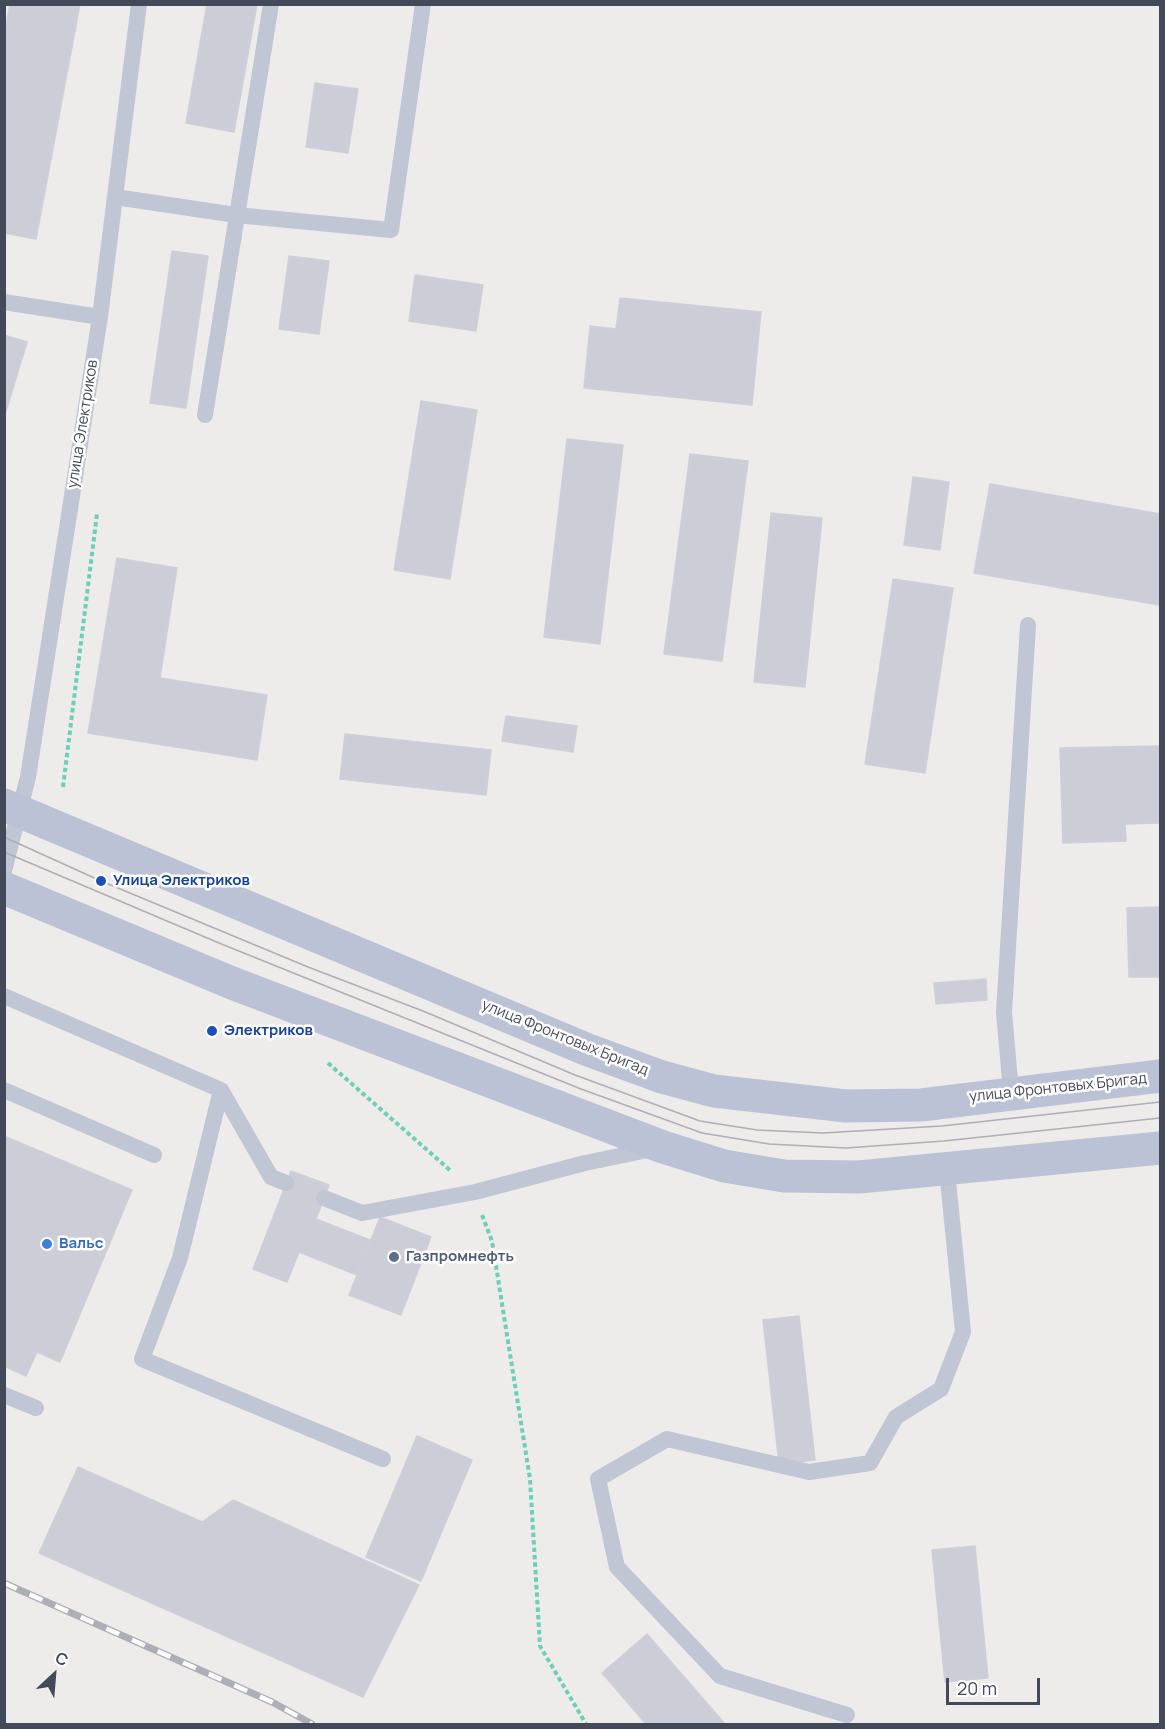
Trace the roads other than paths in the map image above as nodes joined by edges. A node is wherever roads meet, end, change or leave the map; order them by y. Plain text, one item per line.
1 (140, 4) edge
2 (272, 4) edge
3 (423, 4) edge
4 (116, 197) junction
5 (236, 215) junction
6 (4, 302) edge
7 (100, 317) junction
8 (205, 415) dead end
9 (1028, 625) dead end
10 (13, 820) edge
11 (4, 871) edge
12 (4, 888) edge
13 (4, 996) edge
14 (1161, 1077) edge
15 (4, 1090) edge
16 (221, 1090) junction
17 (1011, 1092) junction
18 (663, 1147) junction
19 (1161, 1148) edge
20 (154, 1155) dead end
21 (947, 1170) junction
22 (286, 1183) dead end
23 (324, 1198) dead end
24 (4, 1395) edge
25 (36, 1408) dead end
26 (383, 1459) dead end
27 (847, 1715) dead end

1 - 4 lane, улица Электриков
2 - 5 lane
3 - 5 lane
4 - 5 lane
4 - 7 lane, улица Электриков
5 - 8 lane
6 - 7 lane
7 - 10 lane, улица Электриков
9 - 17 lane
10 - 11 lane, улица Электриков
10 - 17 main road, улица Фронтовых Бригад
12 - 18 main road
13 - 16 lane
14 - 17 main road, улица Фронтовых Бригад
15 - 20 lane
16 - 22 lane
16 - 26 lane
18 - 21 main road
18 - 23 lane
19 - 21 main road
21 - 27 lane
24 - 25 lane

